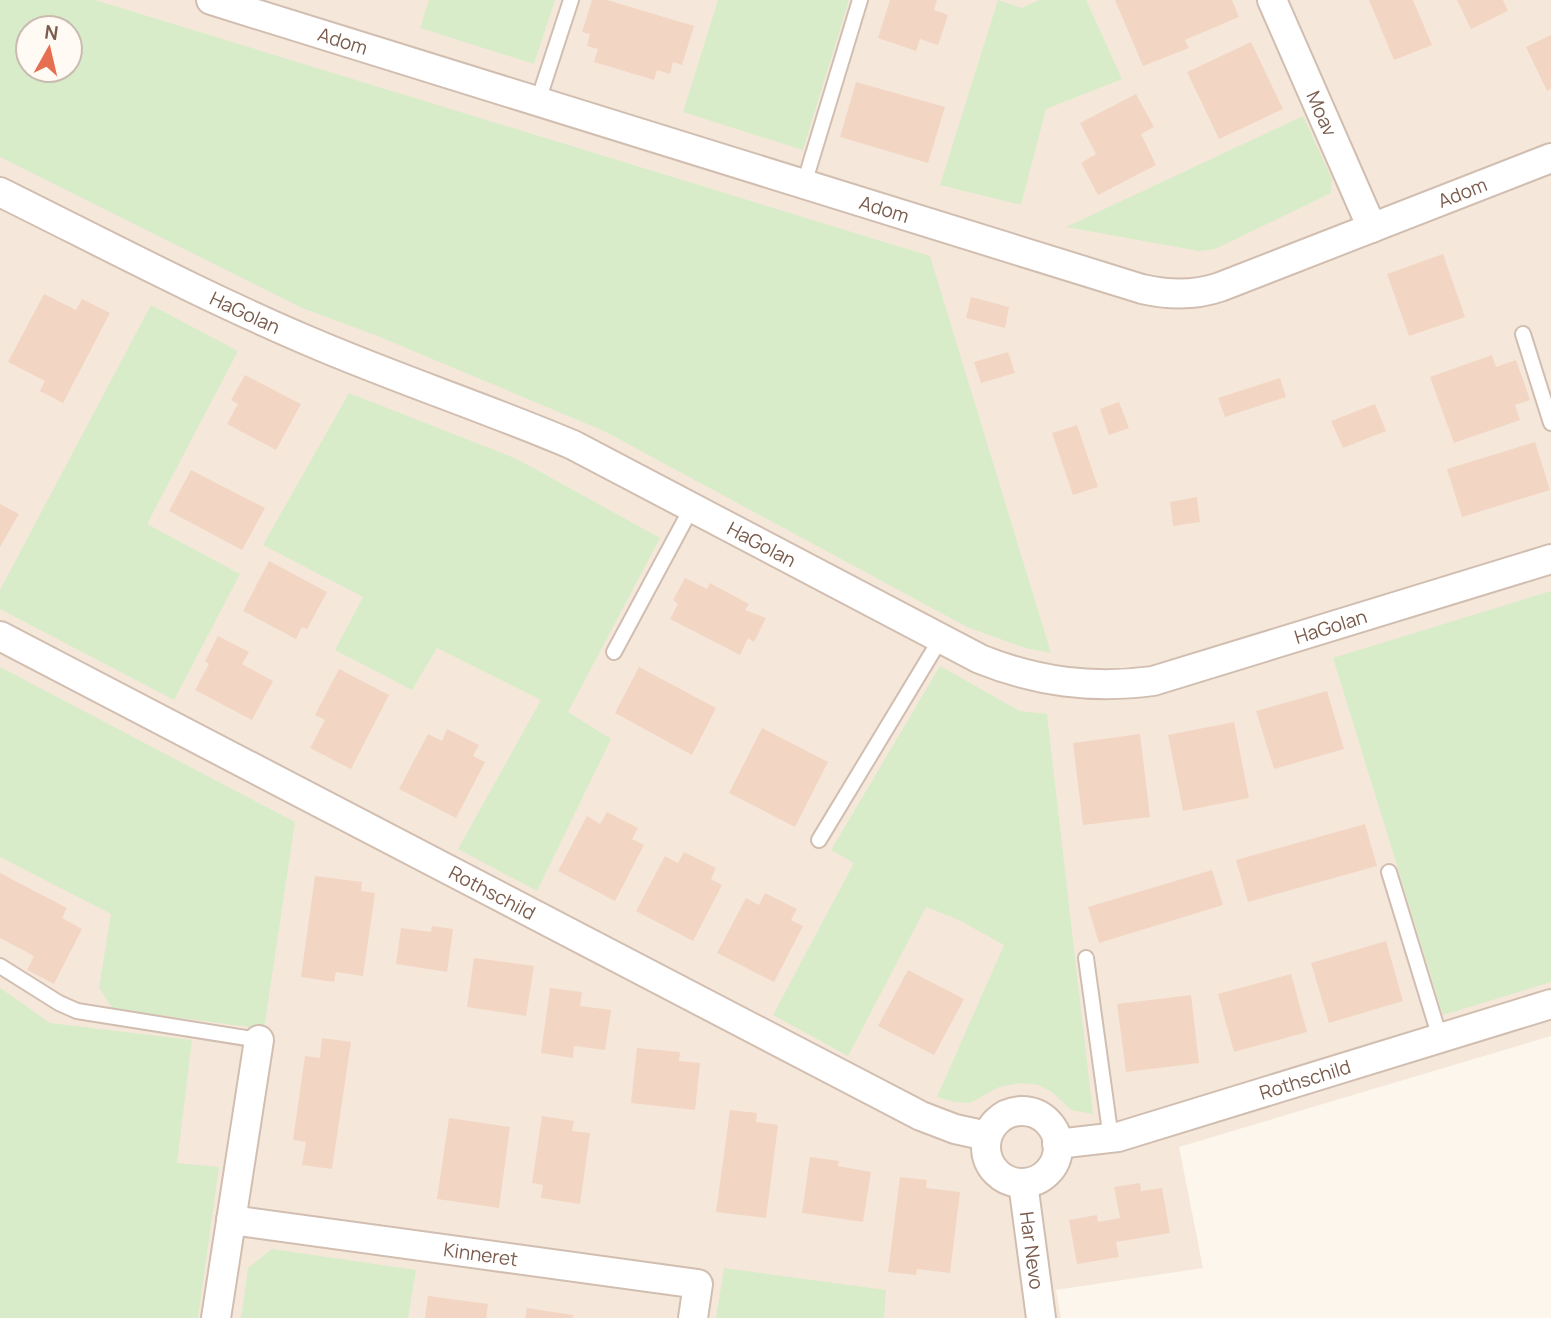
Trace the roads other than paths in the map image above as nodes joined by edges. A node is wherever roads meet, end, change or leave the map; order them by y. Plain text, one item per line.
1 (211, 0) edge
2 (571, 0) edge
3 (860, 0) edge
4 (1272, 0) edge
5 (538, 102) junction
6 (1551, 158) edge
7 (804, 184) junction
8 (0, 192) edge
9 (1372, 228) junction
10 (1523, 334) dead end
11 (1551, 423) edge
12 (692, 507) junction
13 (1551, 559) edge
14 (0, 636) edge
15 (941, 638) junction
16 (614, 652) dead end
17 (819, 840) dead end
18 (1389, 872) dead end
19 (1087, 958) dead end
20 (0, 966) edge
21 (1551, 1004) edge
22 (1440, 1038) junction
23 (259, 1040) joint
24 (987, 1136) junction
25 (1111, 1139) junction
26 (1058, 1144) junction
27 (1023, 1183) junction
28 (231, 1220) junction
29 (216, 1318) edge
30 (693, 1318) edge
31 (1041, 1318) edge

1 - 5 street, Adom
2 - 5 lane
3 - 7 lane
4 - 9 street, Moav
5 - 7 street, Adom
6 - 9 street, Adom
7 - 9 street, Adom
8 - 12 street, HaGolan
10 - 11 lane
12 - 15 street, HaGolan
12 - 16 lane
13 - 15 street, HaGolan
14 - 24 street, Rothschild
15 - 17 lane
18 - 22 lane
19 - 25 lane
20 - 23 lane
21 - 22 street, Rothschild
22 - 25 street, Rothschild
23 - 28 street
24 - 26 street
24 - 27 street
25 - 26 street, Rothschild
26 - 27 street
27 - 31 street, Har Nevo
28 - 29 street
28 - 30 street, Kinneret

